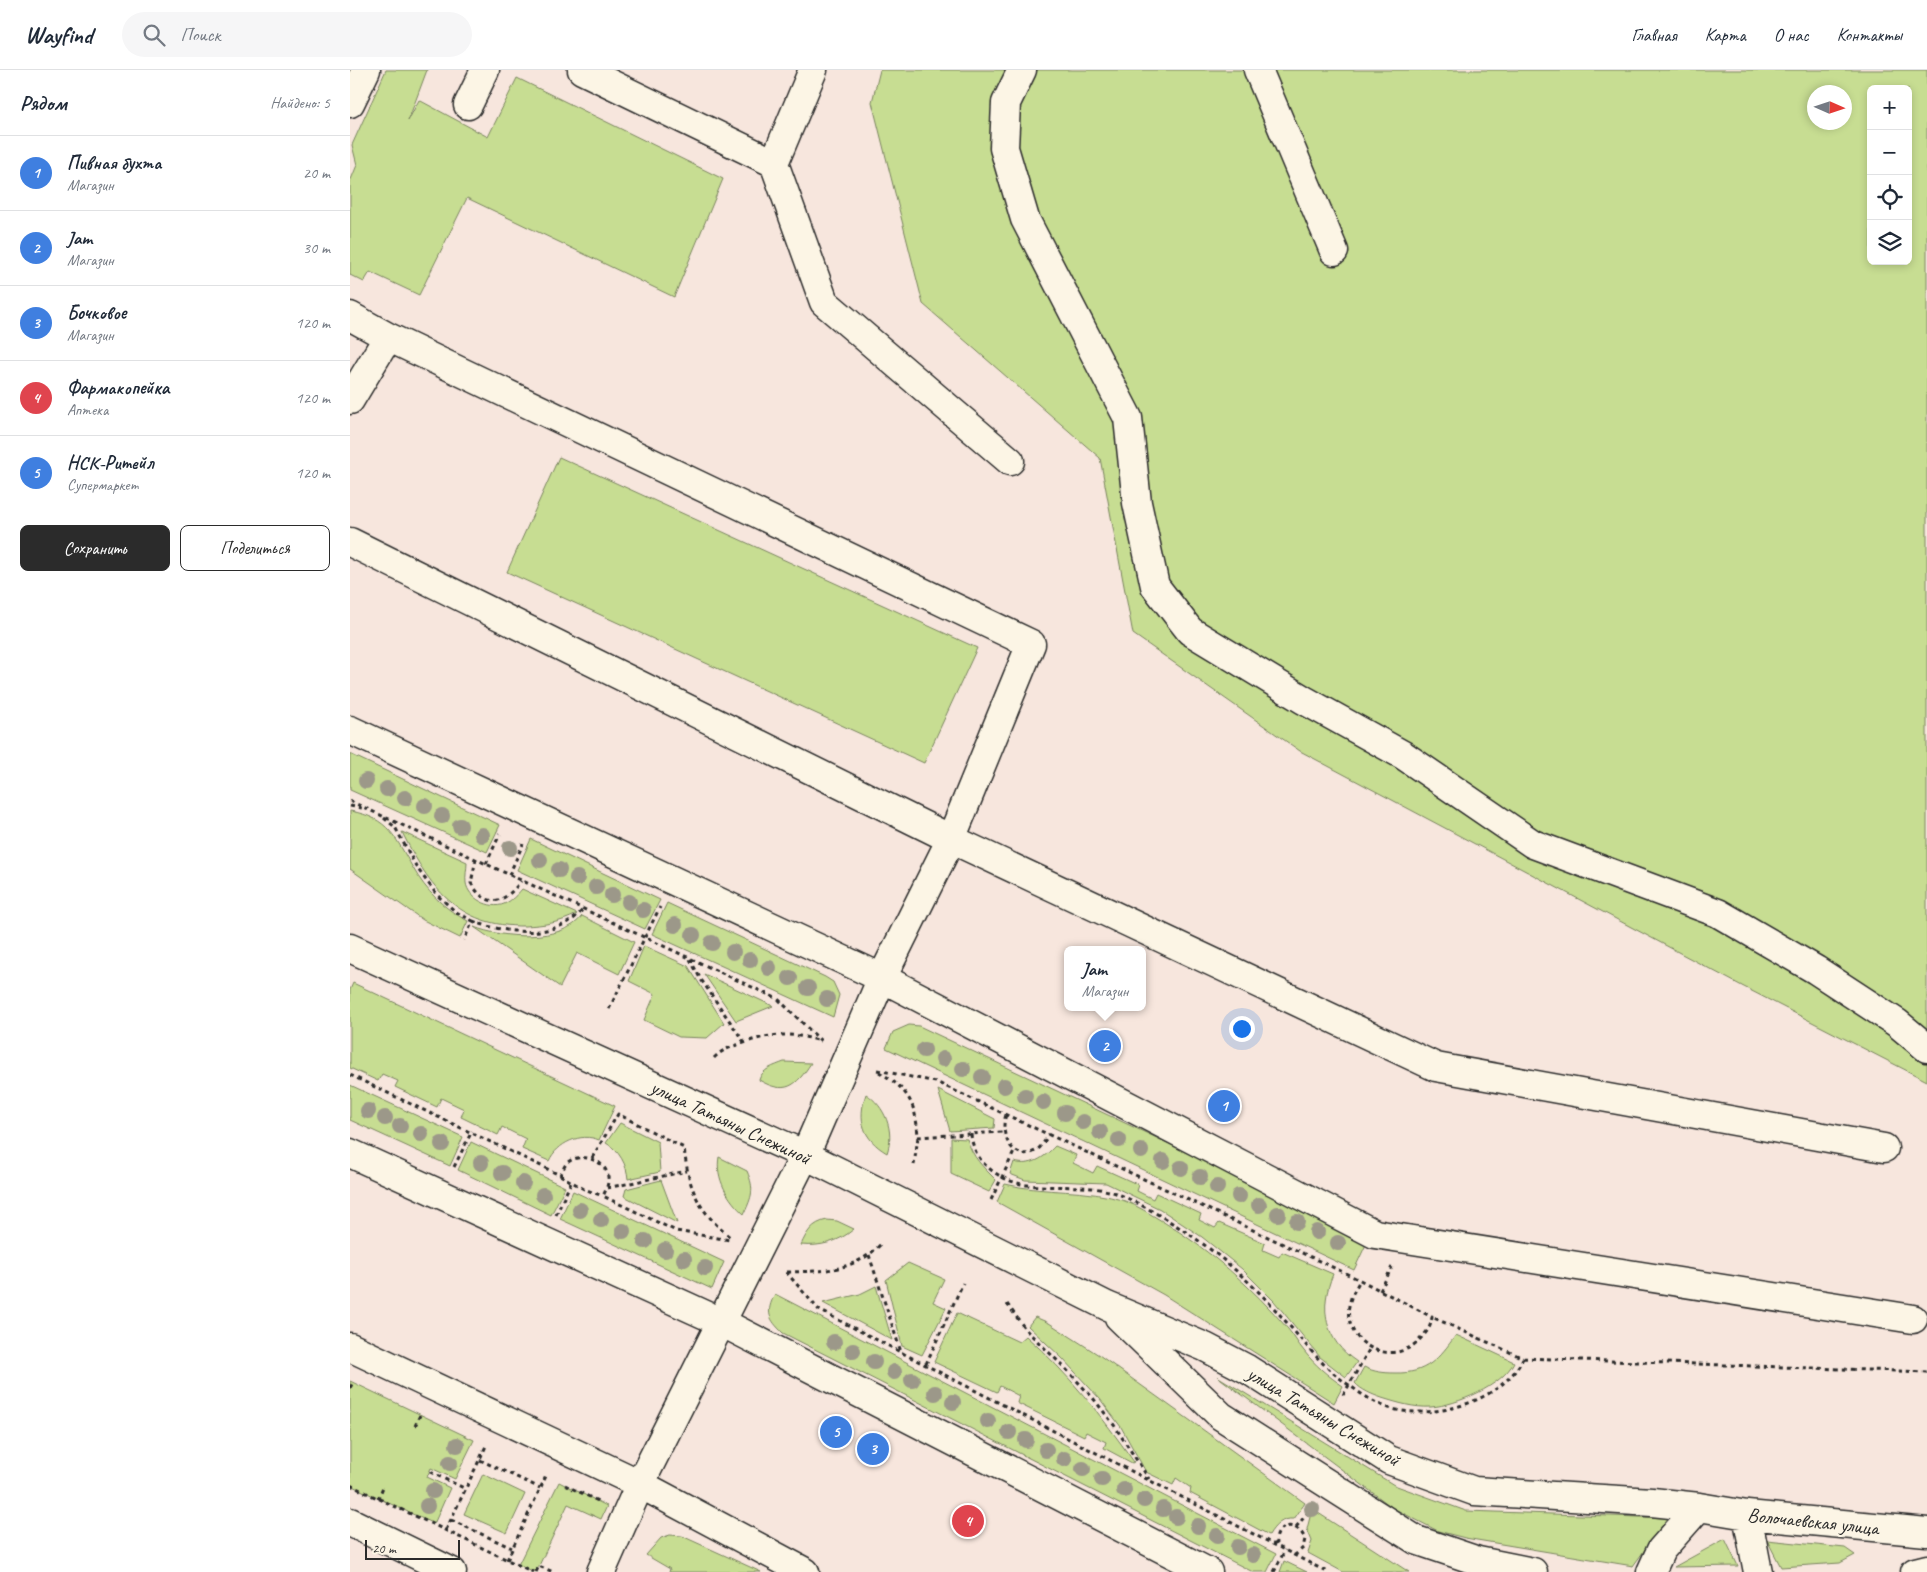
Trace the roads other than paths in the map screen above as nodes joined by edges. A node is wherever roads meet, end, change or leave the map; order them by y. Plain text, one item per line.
1 (366, 70) edge
2 (485, 70) edge
3 (582, 70) edge
4 (813, 70) edge
5 (1022, 70) edge
6 (1258, 70) edge
7 (350, 103) edge
8 (468, 105) dead end
9 (774, 164) junction
10 (1334, 251) dead end
11 (350, 316) edge
12 (388, 337) junction
13 (350, 400) edge
14 (1010, 461) dead end
15 (350, 542) edge
16 (350, 730) edge
17 (950, 838) junction
18 (350, 948) edge
19 (882, 978) junction
20 (1927, 1048) edge
21 (1884, 1148) dead end
22 (350, 1153) edge
23 (805, 1155) junction
24 (1108, 1306) junction
25 (1913, 1319) dead end
26 (722, 1322) junction
27 (350, 1347) edge
28 (640, 1484) junction
29 (1699, 1507) junction
30 (1748, 1515) junction
31 (350, 1522) edge
32 (1927, 1532) edge
33 (1478, 1567) edge
34 (1927, 1569) edge
35 (452, 1572) edge
36 (601, 1572) edge
37 (805, 1572) edge
38 (1208, 1572) edge
39 (1534, 1572) edge
40 (1651, 1572) edge
41 (1758, 1572) edge
42 (1915, 1572) edge

1 - 7 street
2 - 8 street
3 - 9 street
4 - 9 street
5 - 20 street
6 - 10 street
9 - 14 street
11 - 12 street
12 - 13 street
12 - 17 street
15 - 17 street
16 - 19 street
17 - 19 street
17 - 21 street
18 - 23 street, улица Татьяны Снежиной
19 - 23 street
19 - 25 street
22 - 26 street
23 - 24 street, улица Татьяны Снежиной
23 - 26 street
24 - 29 street, улица Татьяны Снежиной
24 - 33 street, улица Татьяны Снежиной
26 - 28 street
26 - 38 street
27 - 28 street
28 - 36 street
28 - 37 street
29 - 30 street, Волочаевская улица
29 - 40 street
30 - 32 street, Волочаевская улица
30 - 41 street
31 - 35 street
33 - 39 street, улица Татьяны Снежиной
34 - 42 street

